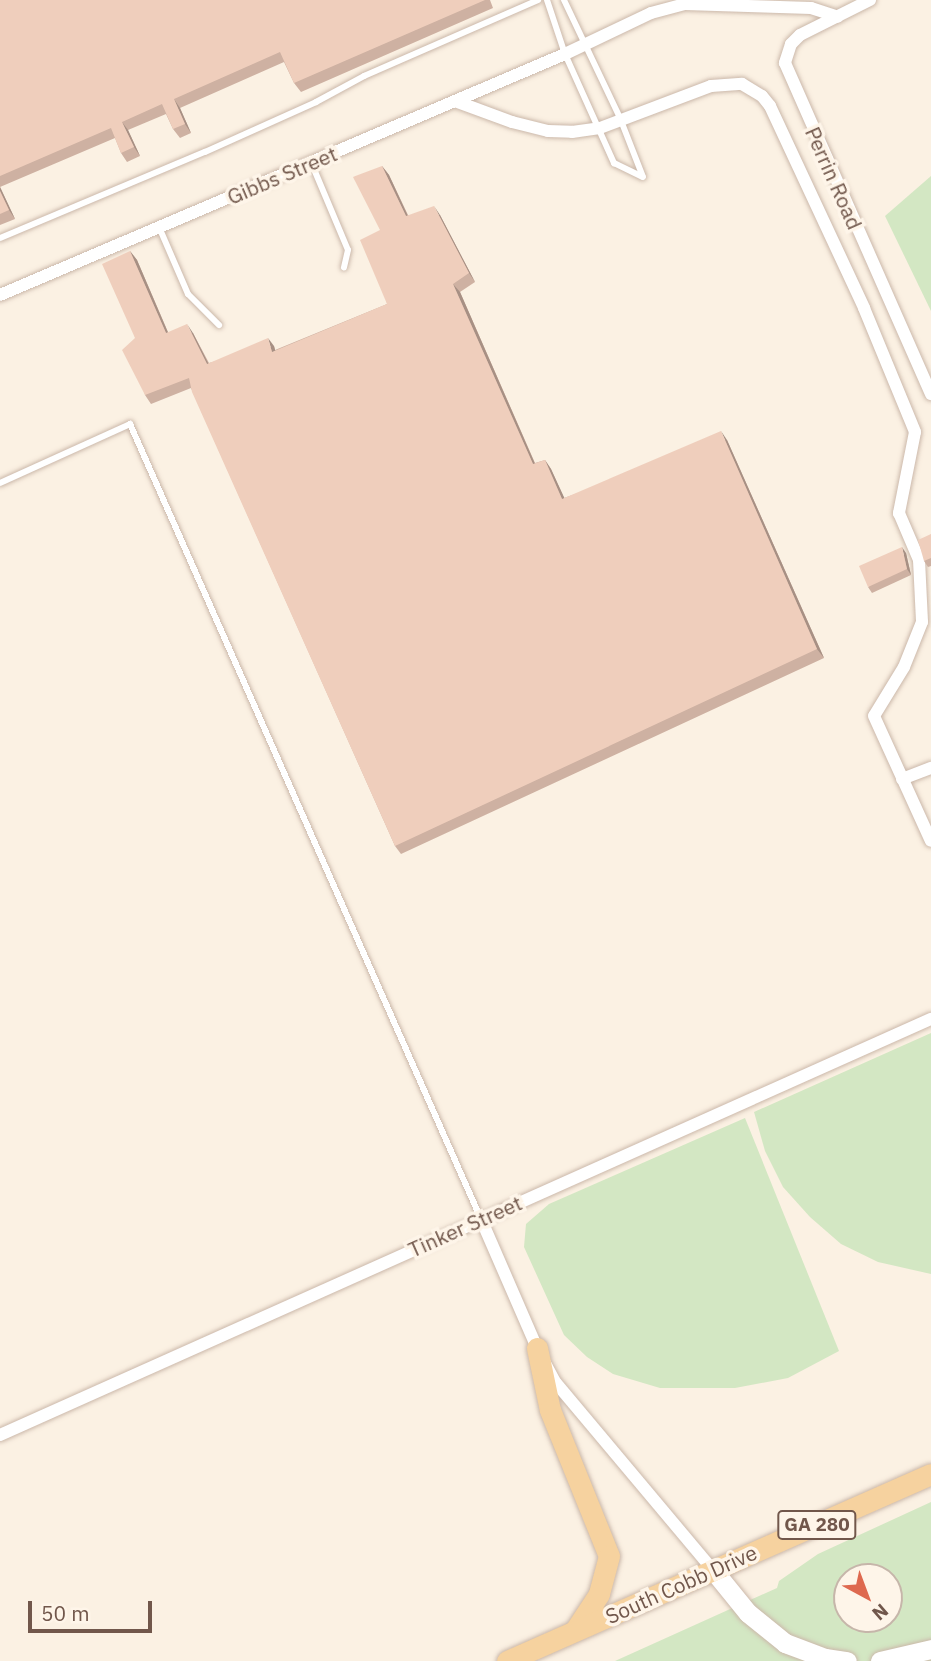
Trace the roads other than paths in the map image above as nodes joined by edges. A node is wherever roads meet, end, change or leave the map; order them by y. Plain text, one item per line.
1 (538, 0) edge
2 (547, 0) edge
3 (564, 0) edge
4 (870, 0) edge
5 (838, 17) junction
6 (586, 44) junction
7 (565, 54) junction
8 (455, 101) junction
9 (620, 118) junction
10 (600, 128) junction
11 (311, 162) junction
12 (159, 227) junction
13 (0, 238) edge
14 (344, 268) dead end
15 (0, 295) edge
16 (219, 325) dead end
17 (931, 394) edge
18 (0, 483) edge
19 (931, 768) edge
20 (902, 779) junction
21 (931, 841) edge
22 (931, 1019) edge
23 (481, 1219) junction
24 (537, 1348) junction
25 (0, 1435) edge
26 (931, 1474) edge
27 (713, 1570) junction
28 (575, 1631) junction
29 (931, 1649) edge
30 (507, 1661) edge
31 (847, 1661) edge
32 (880, 1661) edge

1 - 13 lane
2 - 7 lane
3 - 6 lane
4 - 5 street, Perrin Road
5 - 6 street, Gibbs Street
5 - 17 street, Perrin Road
6 - 7 street, Gibbs Street
6 - 9 lane
7 - 8 street, Gibbs Street
7 - 10 lane
8 - 10 street
8 - 11 street, Gibbs Street
9 - 10 street
9 - 10 lane
9 - 20 street
11 - 12 street, Gibbs Street
11 - 14 lane
12 - 15 street, Gibbs Street
12 - 16 lane
18 - 23 lane
19 - 20 street
20 - 21 street
22 - 23 street, Tinker Street
23 - 24 street
23 - 25 street, Tinker Street
24 - 27 street
24 - 28 main road
26 - 27 main road, South Cobb Drive / GA 280
27 - 28 main road, South Cobb Drive / GA 280
27 - 31 main road
28 - 30 main road, South Cobb Drive / GA 280
29 - 32 main road

